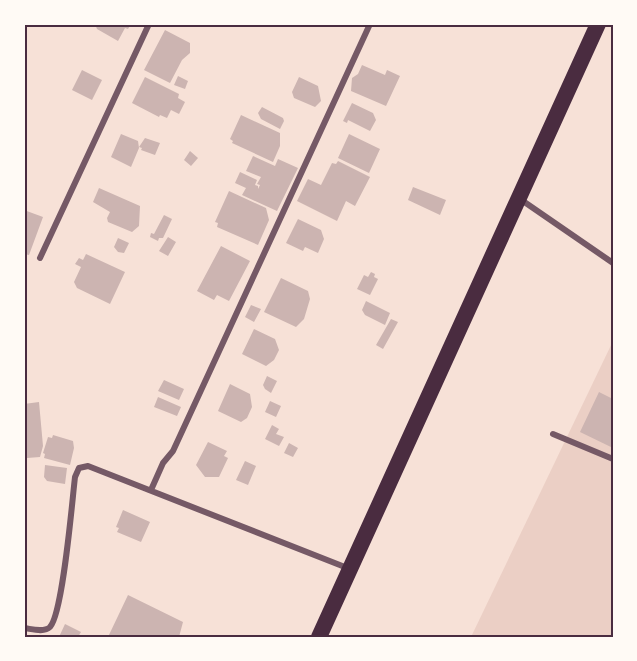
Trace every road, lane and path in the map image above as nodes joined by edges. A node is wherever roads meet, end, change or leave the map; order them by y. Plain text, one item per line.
1 (149, 24) edge
2 (370, 24) edge
3 (598, 24) edge
4 (519, 198) junction
5 (40, 258) dead end
6 (613, 263) edge
7 (553, 434) dead end
8 (613, 459) edge
9 (151, 490) junction
10 (350, 569) junction
11 (24, 628) edge
12 (43, 634) edge
13 (319, 637) edge

1 - 5 street
2 - 9 street
3 - 4 highway
4 - 6 street
4 - 10 highway
7 - 8 street
9 - 10 street
9 - 12 street
10 - 13 highway
11 - 12 street

